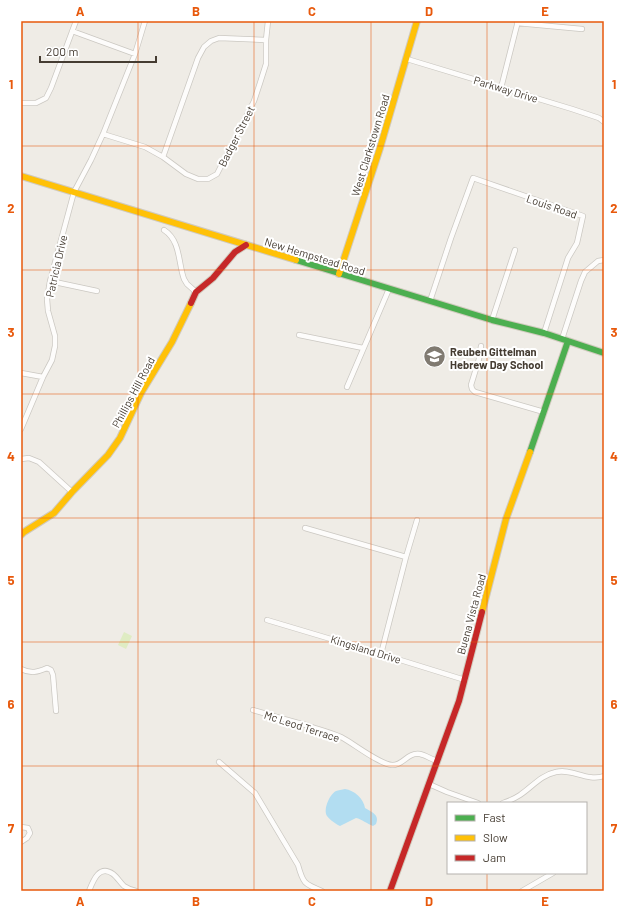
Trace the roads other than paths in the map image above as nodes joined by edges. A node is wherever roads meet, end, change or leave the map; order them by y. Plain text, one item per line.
1 (76, 21) edge
2 (145, 21) edge
3 (268, 21) edge
4 (417, 21) edge
5 (518, 22) edge
6 (582, 29) dead end
7 (72, 31) junction
8 (266, 40) junction
9 (135, 54) junction
10 (407, 59) junction
11 (501, 88) junction
12 (21, 103) edge
13 (604, 122) edge
14 (103, 134) junction
15 (163, 157) junction
16 (21, 176) edge
17 (74, 192) junction
18 (164, 230) dead end
19 (246, 245) junction
20 (515, 250) dead end
21 (604, 260) edge
22 (339, 274) junction
23 (50, 281) junction
24 (389, 289) junction
25 (97, 291) dead end
26 (196, 292) junction
27 (430, 301) junction
28 (492, 320) junction
29 (544, 334) junction
30 (299, 335) dead end
31 (565, 340) junction
32 (481, 346) dead end
33 (363, 348) junction
34 (604, 353) edge
35 (21, 373) edge
36 (44, 377) junction
37 (346, 387) dead end
38 (544, 412) junction
39 (21, 429) edge
40 (21, 459) edge
41 (72, 492) junction
42 (417, 520) dead end
43 (305, 528) dead end
44 (21, 535) edge
45 (406, 557) junction
46 (267, 620) dead end
47 (381, 654) junction
48 (21, 669) edge
49 (464, 680) junction
50 (253, 710) dead end
51 (56, 711) dead end
52 (437, 761) junction
53 (219, 762) dead end
54 (604, 776) edge
55 (429, 784) junction
56 (475, 802) edge
57 (505, 802) edge
58 (21, 828) edge
59 (21, 842) edge
60 (552, 874) edge
61 (90, 891) edge
62 (136, 891) edge
63 (322, 891) edge
64 (390, 891) edge
65 (522, 891) edge

1 - 7 street
2 - 9 street, Patricia Drive
3 - 8 street, Badger Street
4 - 10 street, West Clarkstown Road
5 - 6 street
5 - 11 street
7 - 9 street
7 - 12 street
8 - 15 street
8 - 15 street, Badger Street
9 - 14 street, Patricia Drive
10 - 11 street, Parkway Drive
10 - 22 street, West Clarkstown Road
11 - 13 street, Parkway Drive
14 - 15 street, Badger Street
14 - 17 street, Patricia Drive
16 - 17 street, New Hempstead Road
17 - 19 street, New Hempstead Road
17 - 23 street, Patricia Drive
18 - 26 street
19 - 22 street, New Hempstead Road
19 - 26 street, Phillips Hill Road
20 - 28 street
21 - 31 street
22 - 24 street, New Hempstead Road
23 - 25 street
23 - 36 street, Patricia Drive
24 - 27 street, New Hempstead Road
24 - 33 street
26 - 41 street, Phillips Hill Road
27 - 28 street, New Hempstead Road
27 - 29 street, Louis Road
28 - 29 street, New Hempstead Road
29 - 31 street, New Hempstead Road
30 - 33 street
31 - 34 street, New Hempstead Road
31 - 38 street, Buena Vista Road
32 - 38 street
33 - 37 street
35 - 36 street
36 - 39 street, Patricia Drive
38 - 49 street, Buena Vista Road
40 - 41 street
41 - 44 street, Phillips Hill Road
42 - 45 street
43 - 45 street
45 - 47 street
46 - 47 street, Kingsland Drive
47 - 49 street, Kingsland Drive
48 - 51 street
49 - 52 street, Buena Vista Road
50 - 52 street, Mc Leod Terrace
52 - 55 street, Buena Vista Road
53 - 63 street
54 - 57 street
55 - 56 street
55 - 64 street, Buena Vista Road
58 - 59 street
60 - 65 street
61 - 62 street

